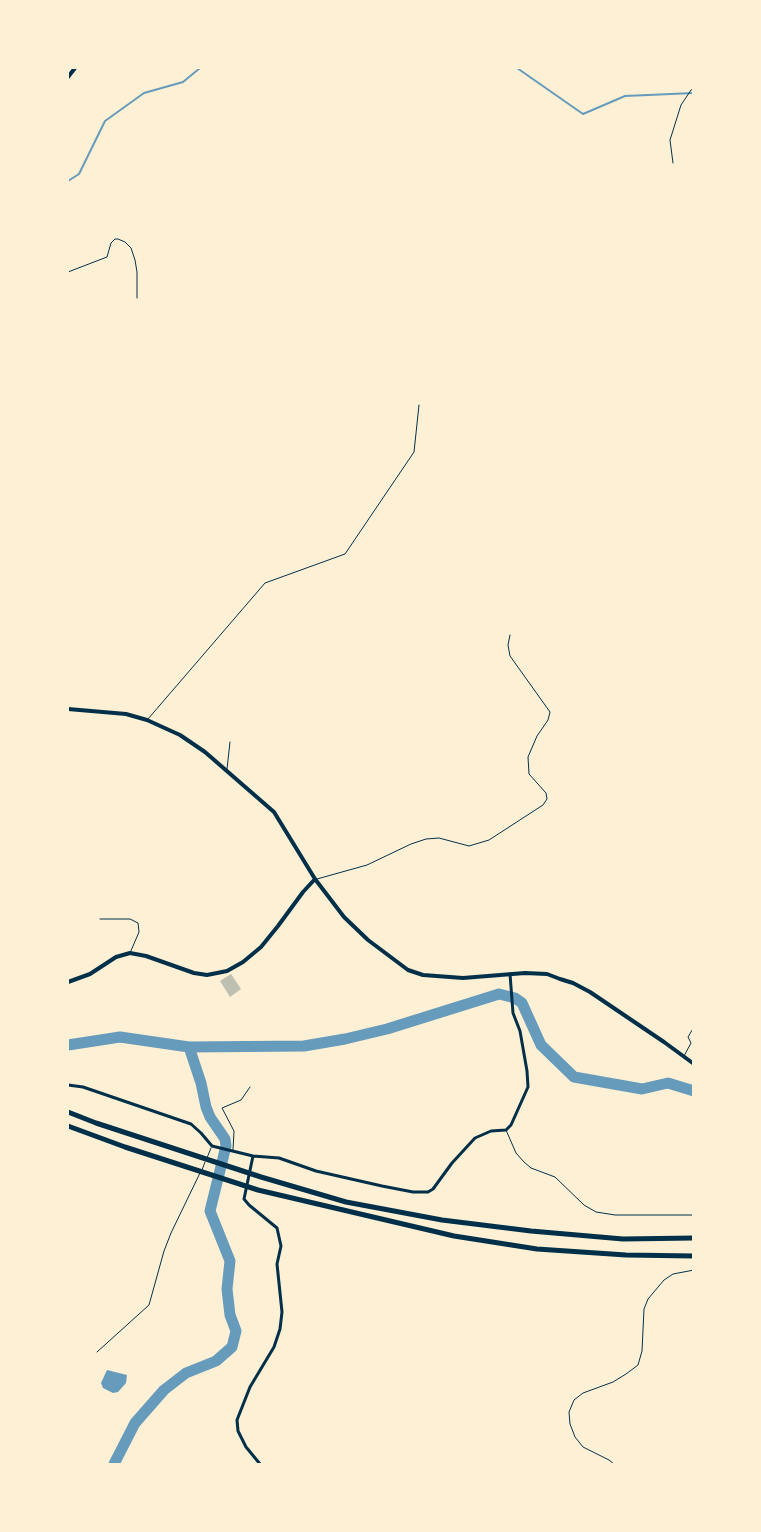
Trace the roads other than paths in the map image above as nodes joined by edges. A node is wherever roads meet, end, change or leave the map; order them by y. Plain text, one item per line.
1 (75, 68) edge
2 (68, 77) edge
3 (692, 89) edge
4 (673, 163) dead end
5 (68, 272) edge
6 (137, 298) dead end
7 (419, 405) dead end
8 (510, 635) dead end
9 (68, 709) edge
10 (147, 720) junction
11 (230, 742) dead end
12 (227, 770) junction
13 (315, 879) junction
14 (100, 919) dead end
15 (130, 954) junction
16 (510, 974) junction
17 (68, 982) edge
18 (694, 1027) edge
19 (683, 1057) junction
20 (694, 1064) edge
21 (68, 1085) edge
22 (250, 1087) dead end
23 (68, 1112) edge
24 (68, 1126) edge
25 (506, 1130) junction
26 (212, 1146) junction
27 (233, 1150) junction
28 (253, 1156) junction
29 (694, 1215) edge
30 (694, 1238) edge
31 (694, 1256) edge
32 (694, 1270) edge
33 (97, 1352) dead end
34 (260, 1464) edge
35 (614, 1464) edge

1 - 2 street
3 - 4 lane
5 - 6 lane
7 - 10 lane
8 - 13 lane
9 - 10 street
10 - 12 street
11 - 12 lane
12 - 13 street
13 - 15 street
13 - 16 street
14 - 15 lane
15 - 17 street
16 - 19 street
16 - 25 street
18 - 19 lane
19 - 20 street
21 - 26 street
22 - 27 lane
23 - 30 highway
24 - 31 highway
25 - 28 street
25 - 29 lane
26 - 27 street
26 - 33 lane
27 - 28 street
28 - 34 street
32 - 35 lane

